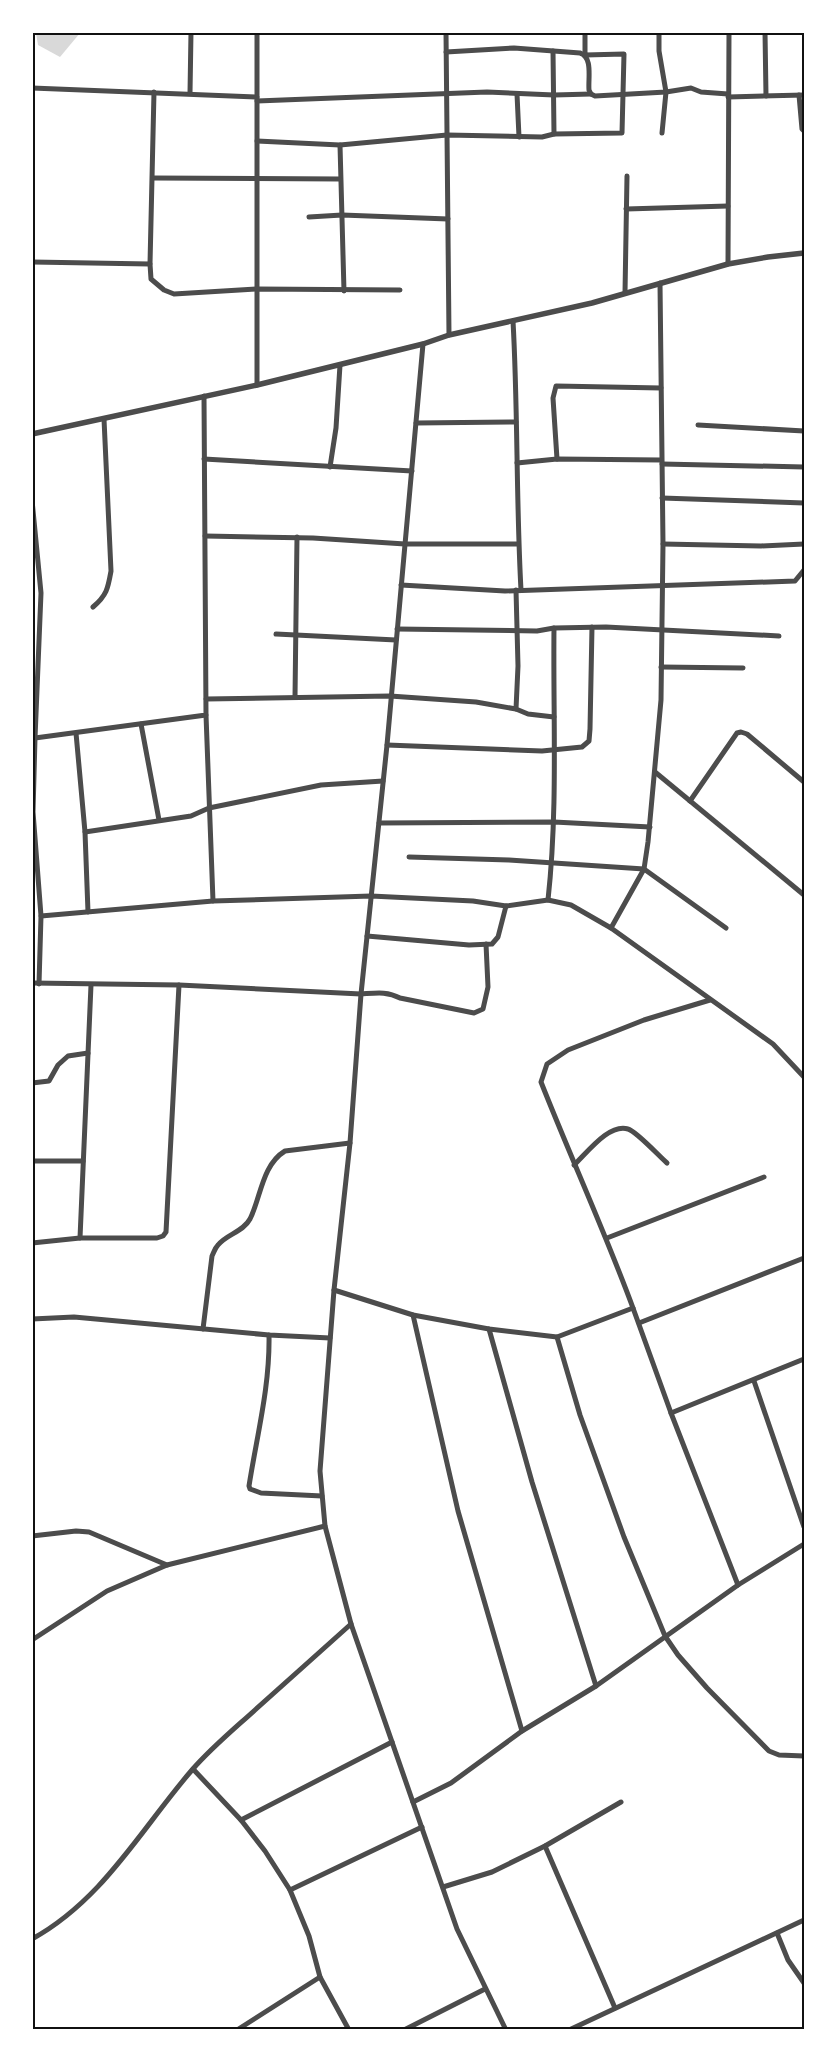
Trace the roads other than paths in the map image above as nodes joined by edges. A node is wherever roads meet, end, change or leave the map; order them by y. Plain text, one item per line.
1 (191, 32) edge
2 (257, 32) edge
3 (446, 32) edge
4 (585, 32) edge
5 (659, 32) edge
6 (729, 32) edge
7 (765, 32) edge
8 (553, 51) junction
9 (446, 52) junction
10 (585, 55) junction
11 (32, 88) edge
12 (154, 92) junction
13 (666, 92) junction
14 (190, 93) junction
15 (446, 94) junction
16 (517, 94) junction
17 (591, 94) junction
18 (624, 94) junction
19 (554, 95) junction
20 (802, 95) edge
21 (728, 96) junction
22 (766, 96) junction
23 (257, 99) junction
24 (804, 131) edge
25 (662, 133) dead end
26 (554, 134) junction
27 (447, 135) junction
28 (519, 138) junction
29 (257, 141) junction
30 (340, 145) junction
31 (627, 176) dead end
32 (153, 178) junction
33 (257, 178) junction
34 (340, 179) junction
35 (728, 206) junction
36 (626, 209) junction
37 (342, 215) junction
38 (309, 217) dead end
39 (448, 219) junction
40 (804, 253) edge
41 (32, 262) edge
42 (150, 264) junction
43 (728, 264) junction
44 (660, 283) junction
45 (257, 289) junction
46 (400, 290) dead end
47 (344, 291) junction
48 (625, 294) junction
49 (513, 321) junction
50 (449, 336) junction
51 (423, 344) junction
52 (340, 365) junction
53 (257, 385) junction
54 (661, 388) junction
55 (204, 396) junction
56 (104, 419) junction
57 (516, 422) junction
58 (416, 423) junction
59 (698, 425) dead end
60 (804, 432) edge
61 (32, 434) edge
62 (204, 459) junction
63 (557, 459) junction
64 (662, 462) junction
65 (517, 463) junction
66 (330, 467) junction
67 (804, 467) edge
68 (412, 471) junction
69 (662, 498) junction
70 (32, 500) edge
71 (804, 503) edge
72 (205, 536) junction
73 (297, 537) junction
74 (405, 544) junction
75 (518, 544) junction
76 (662, 544) junction
77 (804, 544) edge
78 (804, 570) edge
79 (401, 585) junction
80 (662, 586) junction
81 (518, 590) junction
82 (93, 607) dead end
83 (592, 627) junction
84 (554, 628) junction
85 (397, 629) junction
86 (662, 629) junction
87 (517, 630) junction
88 (276, 634) dead end
89 (296, 635) junction
90 (779, 636) dead end
91 (396, 640) junction
92 (662, 667) junction
93 (743, 668) dead end
94 (390, 696) junction
95 (295, 697) junction
96 (206, 699) junction
97 (516, 709) junction
98 (206, 715) junction
99 (554, 717) junction
100 (141, 724) junction
101 (76, 733) junction
102 (35, 738) junction
103 (387, 745) junction
104 (556, 751) junction
105 (655, 772) junction
106 (383, 781) junction
107 (804, 782) edge
108 (690, 801) junction
109 (210, 808) junction
110 (159, 820) junction
111 (554, 822) junction
112 (379, 823) junction
113 (650, 827) junction
114 (85, 832) junction
115 (409, 857) dead end
116 (551, 863) junction
117 (644, 869) junction
118 (804, 895) edge
119 (371, 896) junction
120 (548, 900) junction
121 (213, 901) junction
122 (506, 906) junction
123 (88, 912) junction
124 (41, 916) junction
125 (611, 928) junction
126 (726, 928) dead end
127 (367, 936) junction
128 (486, 944) junction
129 (36, 983) edge
130 (91, 985) junction
131 (179, 985) junction
132 (361, 994) junction
133 (710, 1000) junction
134 (88, 1053) junction
135 (804, 1077) edge
136 (32, 1083) edge
137 (350, 1143) junction
138 (32, 1161) edge
139 (84, 1161) junction
140 (667, 1163) dead end
141 (574, 1165) junction
142 (764, 1177) dead end
143 (80, 1238) junction
144 (608, 1238) junction
145 (32, 1243) edge
146 (804, 1258) edge
147 (334, 1290) junction
148 (633, 1308) junction
149 (413, 1315) junction
150 (32, 1319) edge
151 (639, 1323) junction
152 (202, 1329) junction
153 (489, 1329) junction
154 (269, 1335) junction
155 (557, 1337) junction
156 (330, 1338) junction
157 (804, 1359) edge
158 (754, 1381) junction
159 (671, 1412) junction
160 (322, 1496) junction
161 (325, 1526) junction
162 (804, 1526) edge
163 (32, 1536) edge
164 (804, 1544) edge
165 (167, 1565) junction
166 (738, 1585) junction
167 (351, 1624) junction
168 (32, 1631) edge
169 (665, 1636) junction
170 (35, 1639) edge
171 (596, 1686) junction
172 (522, 1731) junction
173 (392, 1742) junction
174 (804, 1756) edge
175 (192, 1769) junction
176 (413, 1802) junction
177 (621, 1802) dead end
178 (241, 1820) junction
179 (422, 1827) junction
180 (545, 1846) junction
181 (443, 1888) junction
182 (290, 1890) junction
183 (804, 1920) edge
184 (777, 1933) junction
185 (32, 1939) edge
186 (320, 1977) junction
187 (804, 1982) edge
188 (485, 1989) junction
189 (615, 2008) junction
190 (237, 2030) edge
191 (349, 2030) edge
192 (404, 2030) edge
193 (506, 2030) edge
194 (569, 2030) edge

1 - 14 street
2 - 23 street
3 - 9 street
4 - 10 street
5 - 13 street
6 - 21 street
7 - 22 street
8 - 9 street
8 - 10 street
8 - 19 street
9 - 15 street
10 - 17 street
10 - 18 street
11 - 12 street
12 - 14 street
12 - 32 street
13 - 18 street
13 - 21 street
13 - 25 street
14 - 23 street
15 - 16 street
15 - 23 street
15 - 27 street
16 - 19 street
16 - 28 street
17 - 18 street
17 - 19 street
18 - 26 street
19 - 26 street
20 - 22 street
20 - 24 street
21 - 22 street
21 - 35 street
23 - 29 street
26 - 28 street
27 - 28 street
27 - 30 street
27 - 39 street
29 - 30 street
29 - 33 street
30 - 34 street
31 - 36 street
32 - 33 street
32 - 42 street
33 - 34 street
33 - 45 street
34 - 37 street
35 - 36 street
35 - 43 street
36 - 48 street
37 - 38 street
37 - 39 street
37 - 47 street
39 - 50 street
40 - 43 street
41 - 42 street
42 - 45 street
43 - 44 street
44 - 48 street
44 - 54 street
45 - 47 street
45 - 53 street
46 - 47 street
48 - 49 street
49 - 50 street
49 - 57 street
50 - 51 street
51 - 52 street
51 - 58 street
52 - 53 street
52 - 66 street
53 - 55 street
54 - 63 street
54 - 64 street
55 - 56 street
55 - 62 street
56 - 61 street
56 - 82 street
57 - 58 street
57 - 65 street
58 - 68 street
59 - 60 street
62 - 66 street
62 - 72 street
63 - 64 street
63 - 65 street
64 - 67 street
64 - 69 street
65 - 75 street
66 - 68 street
68 - 74 street
69 - 71 street
69 - 76 street
70 - 102 street
72 - 73 street
72 - 96 street
73 - 74 street
73 - 89 street
74 - 75 street
74 - 79 street
75 - 81 street
76 - 77 street
76 - 80 street
78 - 80 street
79 - 81 street
79 - 85 street
80 - 81 street
80 - 86 street
81 - 87 street
83 - 84 street
83 - 86 street
83 - 104 street
84 - 87 street
84 - 99 street
85 - 87 street
85 - 91 street
86 - 90 street
86 - 92 street
87 - 97 street
88 - 89 street
89 - 91 street
89 - 95 street
91 - 94 street
92 - 93 street
92 - 105 street
94 - 95 street
94 - 97 street
94 - 103 street
95 - 96 street
96 - 98 street
97 - 99 street
98 - 100 street
98 - 109 street
99 - 104 street
100 - 101 street
100 - 110 street
101 - 102 street
101 - 114 street
102 - 124 street
103 - 104 street
103 - 106 street
104 - 111 street
105 - 108 street
105 - 113 street
106 - 109 street
106 - 112 street
107 - 108 street
108 - 118 street
109 - 110 street
109 - 121 street
110 - 114 street
111 - 112 street
111 - 113 street
111 - 116 street
112 - 119 street
113 - 117 street
114 - 123 street
115 - 116 street
116 - 117 street
116 - 120 street
117 - 125 street
117 - 126 street
119 - 121 street
119 - 122 street
119 - 127 street
120 - 122 street
120 - 125 street
121 - 123 street
122 - 128 street
123 - 124 street
124 - 129 street
125 - 133 street
127 - 128 street
127 - 132 street
128 - 132 street
129 - 130 street
130 - 131 street
130 - 134 street
131 - 132 street
131 - 143 street
132 - 137 street
133 - 135 street
133 - 141 street
134 - 136 street
134 - 139 street
137 - 147 street
137 - 152 street
138 - 139 street
139 - 143 street
140 - 141 street
141 - 144 street
142 - 144 street
143 - 145 street
144 - 148 street
146 - 151 street
147 - 149 street
147 - 156 street
148 - 151 street
148 - 155 street
149 - 153 street
149 - 172 street
150 - 152 street
151 - 159 street
152 - 154 street
153 - 155 street
153 - 171 street
154 - 156 street
154 - 160 street
155 - 169 street
156 - 160 street
157 - 158 street
158 - 159 street
158 - 162 street
159 - 166 street
160 - 161 street
161 - 165 street
161 - 167 street
163 - 165 street
164 - 166 street
165 - 170 street
166 - 169 street
167 - 173 street
167 - 175 street
168 - 170 street
169 - 171 street
169 - 174 street
171 - 172 street
172 - 176 street
173 - 176 street
173 - 178 street
175 - 178 street
175 - 185 street
176 - 179 street
177 - 180 street
178 - 182 street
179 - 181 street
179 - 182 street
180 - 181 street
180 - 189 street
181 - 188 street
182 - 186 street
183 - 184 street
184 - 187 street
184 - 189 street
186 - 190 street
186 - 191 street
188 - 192 street
188 - 193 street
189 - 194 street

